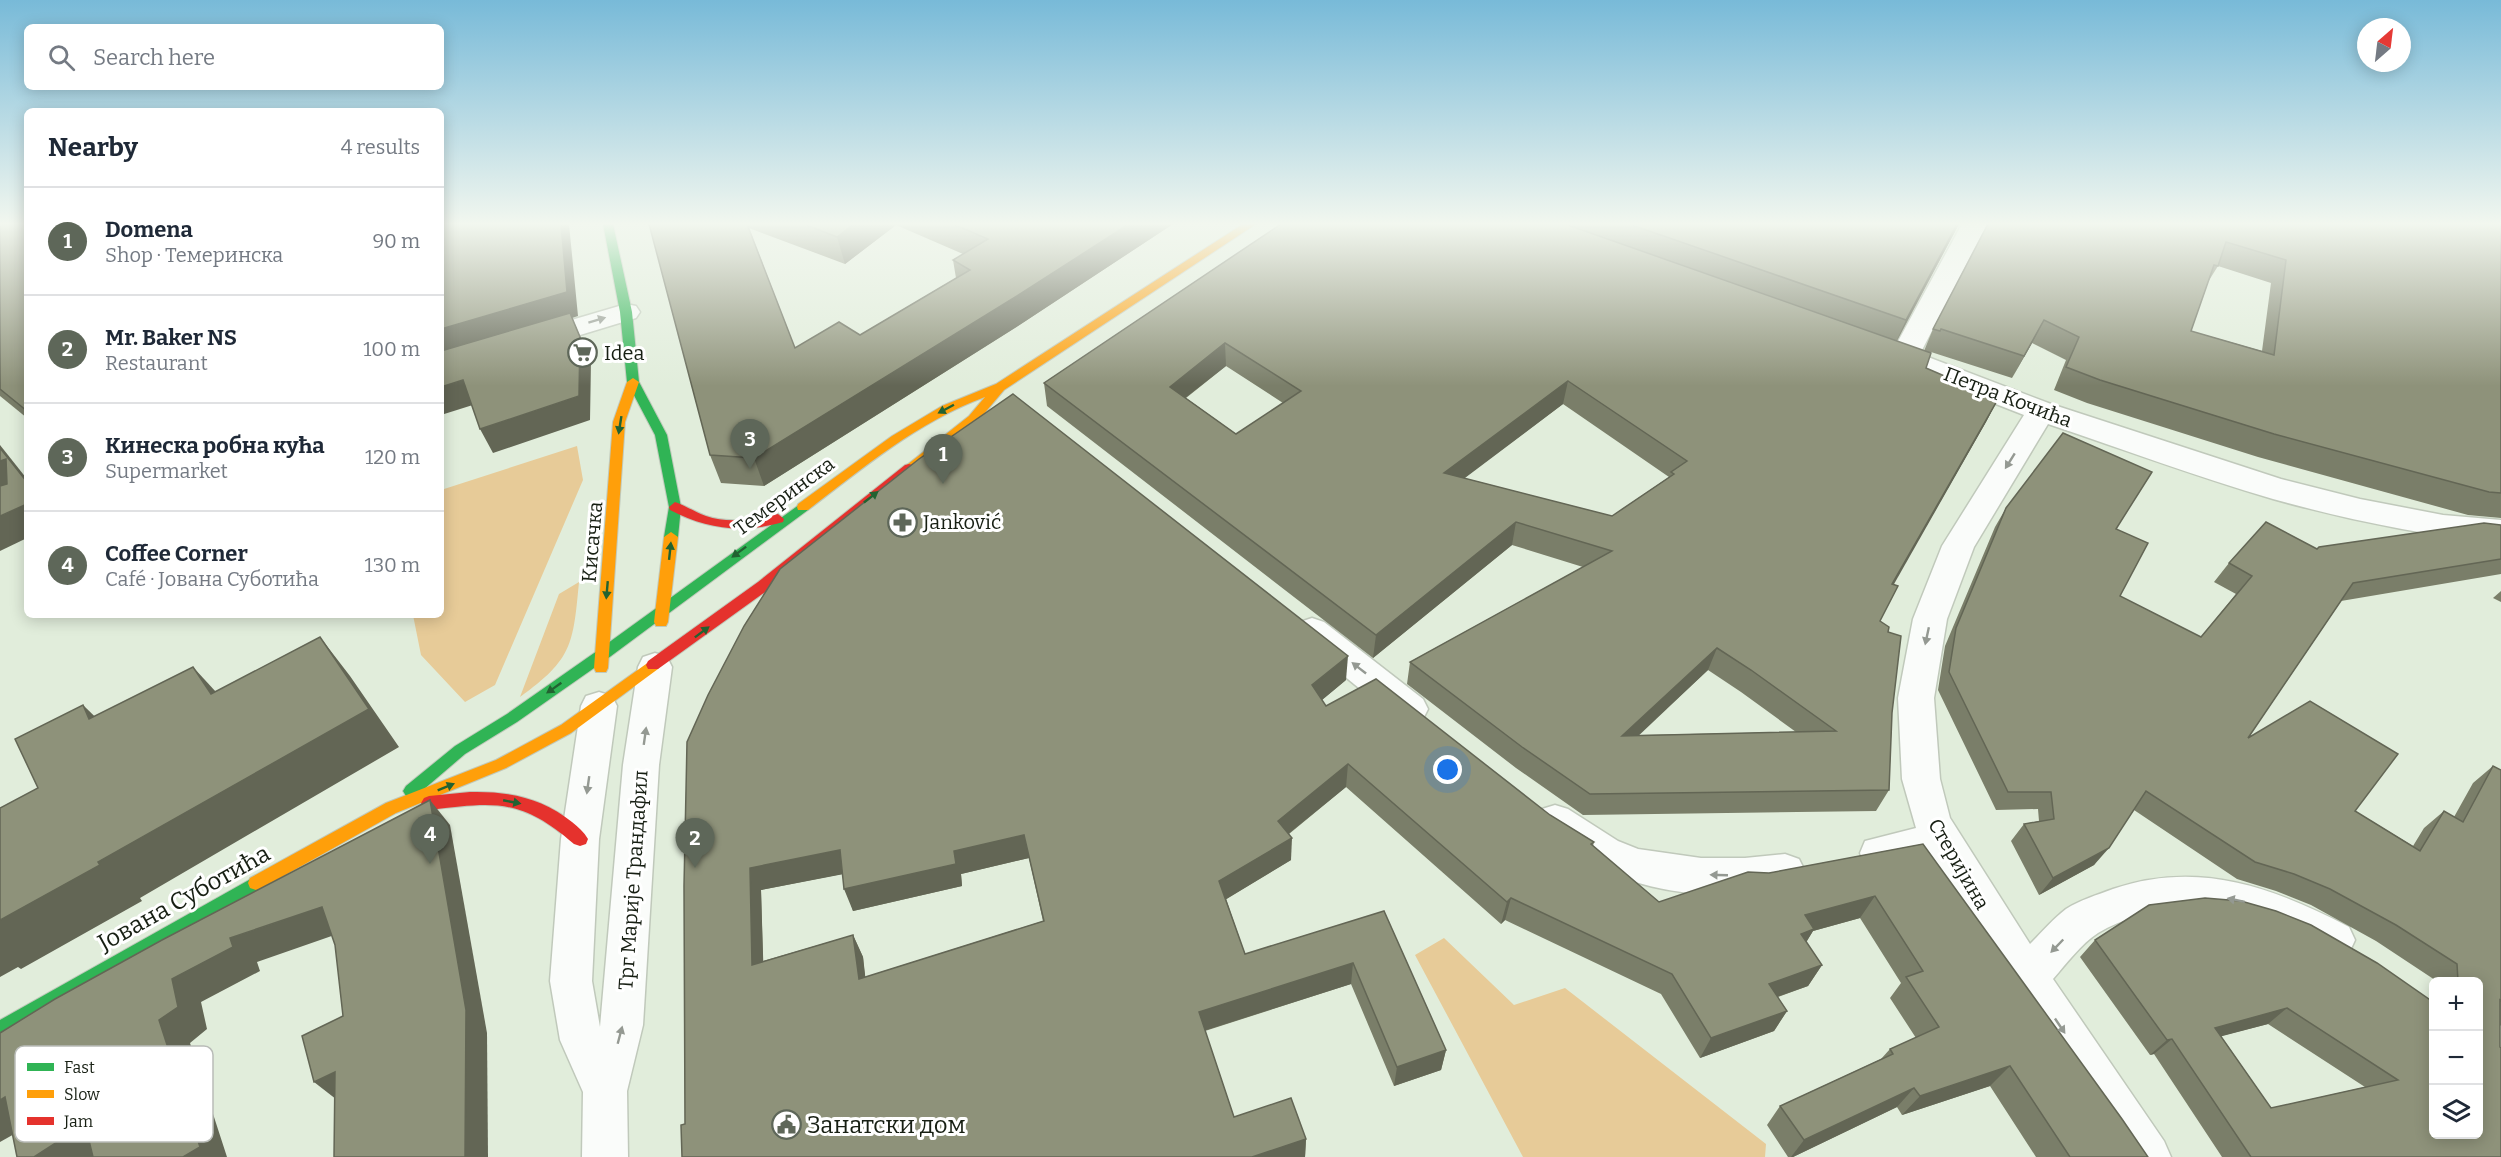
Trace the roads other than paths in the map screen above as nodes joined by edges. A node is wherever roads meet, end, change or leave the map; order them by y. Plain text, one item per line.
1 (619, 278) edge
2 (1176, 278) edge
3 (1946, 278) edge
4 (626, 312) junction
5 (1859, 341) edge
6 (509, 348) edge
7 (1904, 357) junction
8 (633, 382) junction
9 (1012, 396) junction
10 (2041, 411) junction
11 (675, 507) junction
12 (786, 517) junction
13 (2501, 532) edge
14 (663, 609) junction
15 (1286, 611) edge
16 (658, 648) junction
17 (602, 655) junction
18 (599, 706) junction
19 (1437, 729) edge
20 (1531, 802) edge
21 (392, 808) junction
22 (580, 839) junction
23 (1942, 840) junction
24 (2367, 962) edge
25 (2028, 977) junction
26 (0, 1029) edge
27 (605, 1091) junction
28 (605, 1157) edge
29 (2148, 1157) edge

1 - 4 main road, Кисачка
2 - 9 main road, Темеринска
3 - 7 street
6 -> 4 street
4 - 8 main road, Кисачка
5 - 7 street, Петра Кочића
7 - 10 street, Петра Кочића
8 - 11 main road, Кисачка
8 -> 17 main road, Кисачка
9 -> 12 main road, Темеринска
16 -> 9 main road, Темеринска
10 - 13 street, Петра Кочића
10 -> 23 street, Стеријина
11 - 12 main road
14 -> 11 main road, Кисачка
12 -> 14 main road, Темеринска
14 - 16 main road, Кисачка
14 - 17 main road, Темеринска
19 -> 15 street
16 - 18 main road, Јована Суботића
27 -> 16 street, Трг Марије Трандафил
17 - 18 main road, Кисачка
17 -> 21 main road, Јована Суботића
21 -> 18 main road, Јована Суботића
18 -> 22 street, Трг Марије Трандафил
23 -> 20 street
21 -> 22 main road
21 - 26 main road, Јована Суботића
22 - 27 street, Трг Марије Трандафил
23 - 25 street, Стеријина
24 -> 25 street
25 -> 29 street, Стеријина
27 - 28 street, Трг Марије Трандафил

